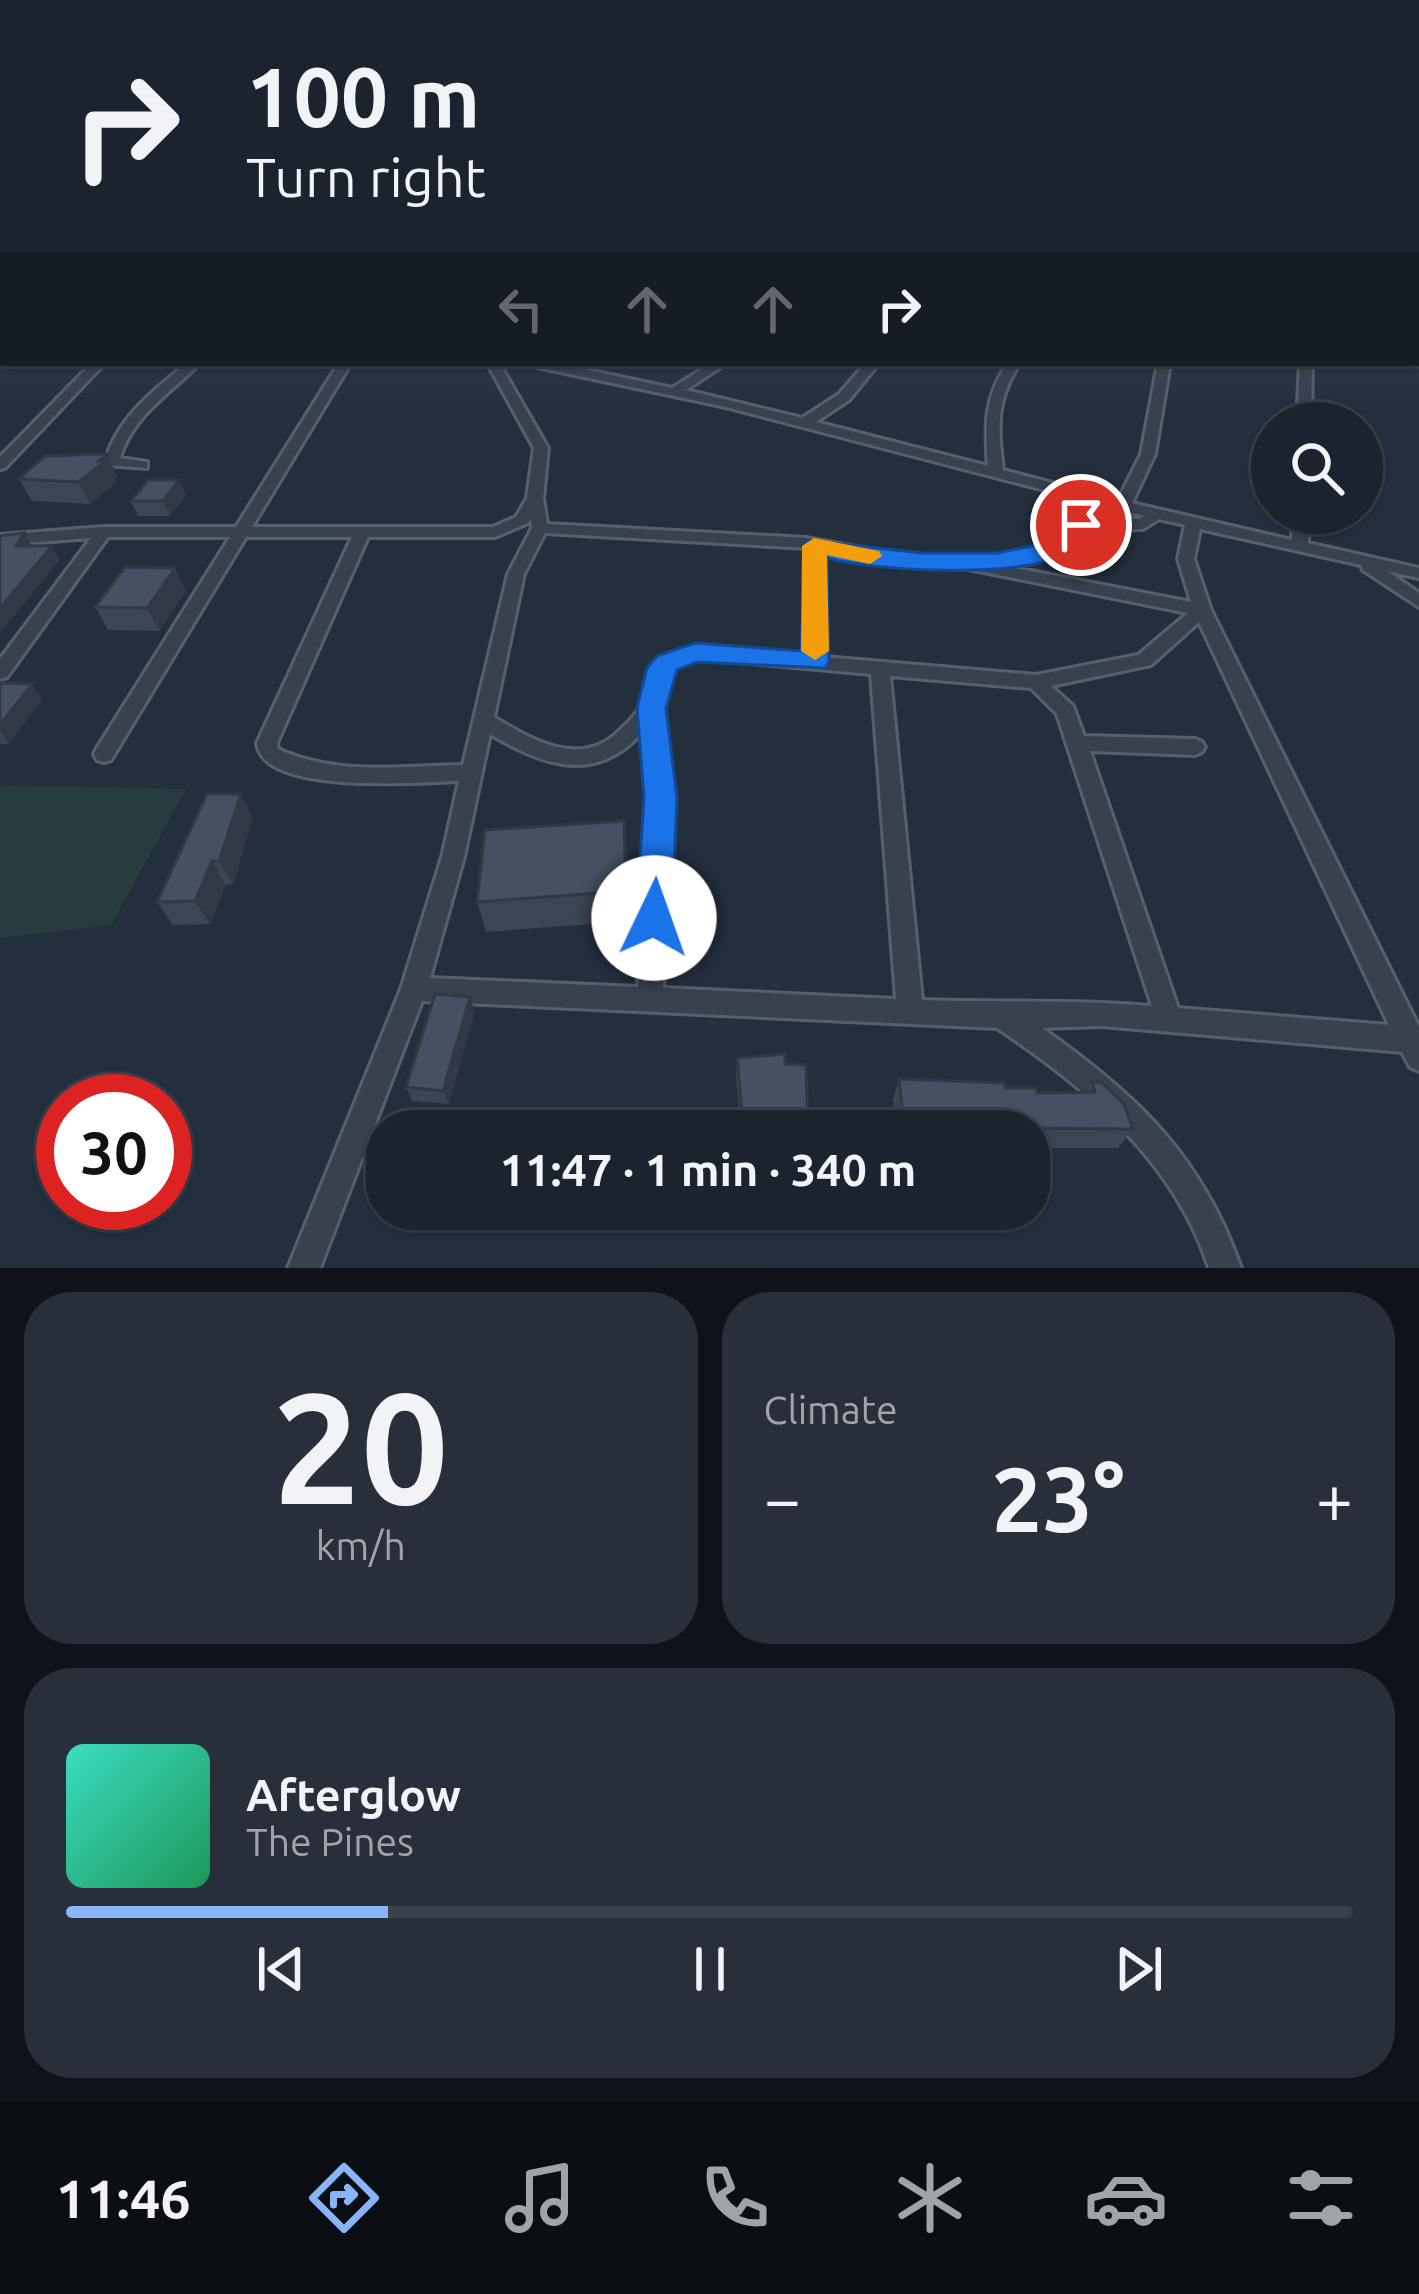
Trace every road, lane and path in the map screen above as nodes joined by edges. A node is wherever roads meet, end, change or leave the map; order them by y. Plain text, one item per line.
1 (96, 366) edge
2 (191, 366) edge
3 (343, 366) edge
4 (495, 366) edge
5 (573, 366) edge
6 (716, 366) edge
7 (871, 366) edge
8 (1012, 366) edge
9 (1163, 366) edge
10 (1306, 366) edge
11 (674, 392) junction
12 (1305, 402) edge
13 (806, 422) junction
14 (0, 465) edge
15 (142, 465) dead end
16 (996, 472) junction
17 (535, 498) junction
18 (1124, 505) junction
19 (1156, 514) junction
20 (1192, 522) junction
21 (540, 528) junction
22 (103, 532) junction
23 (495, 532) junction
24 (362, 533) junction
25 (238, 534) junction
26 (1300, 534) edge
27 (0, 540) edge
28 (1300, 545) junction
29 (814, 546) junction
30 (1354, 558) junction
31 (965, 563) junction
32 (1419, 573) edge
33 (516, 574) junction
34 (1419, 601) edge
35 (1202, 610) junction
36 (815, 662) junction
37 (880, 667) junction
38 (0, 672) edge
39 (1036, 682) junction
40 (652, 708) junction
41 (483, 719) junction
42 (1078, 743) junction
43 (1196, 747) dead end
44 (104, 754) dead end
45 (471, 773) junction
46 (414, 989) junction
47 (650, 999) junction
48 (910, 1010) junction
49 (1001, 1016) junction
50 (1169, 1019) junction
51 (1416, 1046) edge
52 (304, 1268) edge
53 (1225, 1268) edge

1 - 14 street
2 - 15 street
3 - 25 street
4 - 17 street
5 - 11 street
6 - 11 street
7 - 13 street
8 - 16 street
9 - 18 street
10 - 12 street
11 - 13 street
13 - 16 street
16 - 18 street
17 - 21 street
17 - 23 street
18 - 19 street
19 - 20 street
19 - 31 street
20 - 28 street
20 - 35 street
21 - 29 street
21 - 33 street
22 - 25 street
22 - 27 street
22 - 38 street
23 - 24 street
23 - 33 street
24 - 25 street
24 - 45 street
25 - 44 street
26 - 28 street
28 - 30 street
29 - 31 street
29 - 36 street
30 - 32 street
30 - 34 street
31 - 35 street
33 - 41 street
35 - 39 street
35 - 51 street
36 - 37 street
36 - 40 street
37 - 39 street
37 - 48 street
39 - 42 street
40 - 41 street
40 - 47 street
41 - 45 street
42 - 43 street
42 - 50 street
45 - 46 street
46 - 47 street
46 - 52 street
47 - 48 street
48 - 49 street
49 - 50 street
49 - 53 street
50 - 51 street

